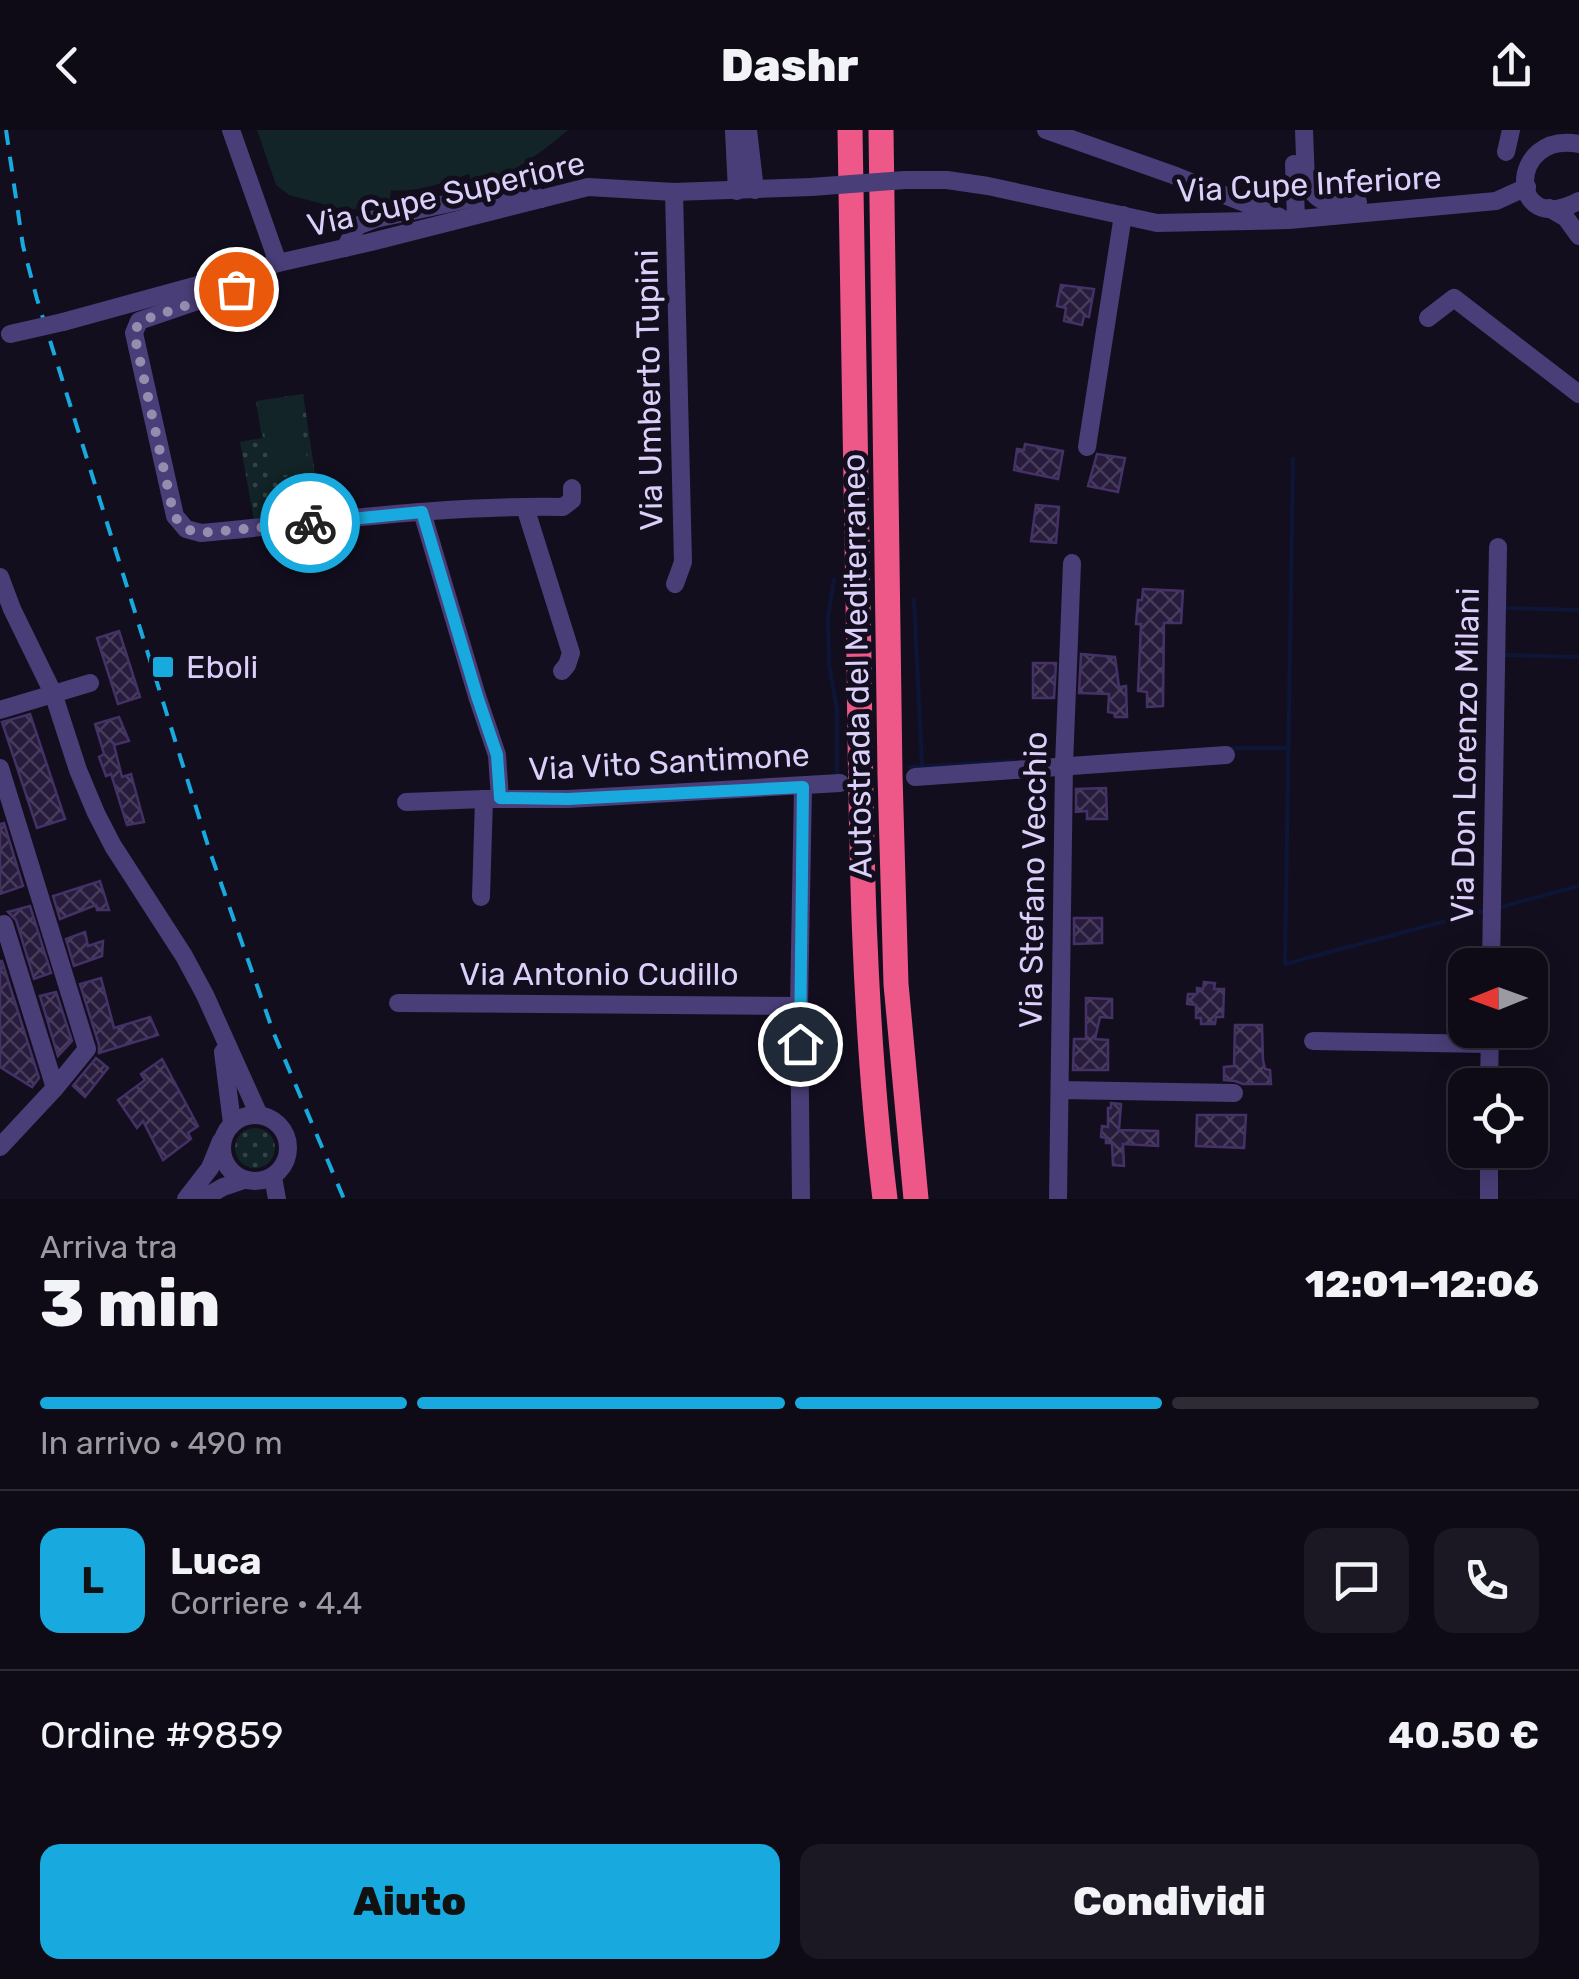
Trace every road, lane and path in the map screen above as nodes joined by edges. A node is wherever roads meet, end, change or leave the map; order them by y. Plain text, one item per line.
1 (231, 130) edge
2 (734, 130) edge
3 (748, 130) edge
4 (850, 130) edge
5 (881, 130) edge
6 (1046, 130) edge
7 (1302, 130) edge
8 (1510, 130) edge
9 (1542, 130) edge
10 (1568, 137) edge
11 (1506, 152) dead end
12 (1528, 154) junction
13 (1526, 188) junction
14 (746, 191) junction
15 (674, 192) junction
16 (1579, 201) edge
17 (1540, 202) junction
18 (1412, 209) junction
19 (1124, 215) junction
20 (1292, 220) junction
21 (1579, 236) edge
22 (278, 263) junction
23 (258, 270) junction
24 (1428, 318) dead end
25 (4, 335) edge
26 (1579, 394) edge
27 (1087, 447) dead end
28 (572, 488) dead end
29 (524, 507) junction
30 (422, 512) junction
31 (1498, 547) dead end
32 (1072, 563) dead end
33 (0, 578) edge
34 (675, 584) dead end
35 (562, 672) dead end
36 (90, 682) dead end
37 (53, 693) junction
38 (0, 710) edge
39 (1226, 755) dead end
40 (1064, 766) junction
41 (0, 768) edge
42 (915, 777) dead end
43 (840, 783) dead end
44 (803, 787) junction
45 (492, 798) junction
46 (406, 802) dead end
47 (482, 897) dead end
48 (4, 924) dead end
49 (1491, 948) edge
50 (398, 1003) dead end
51 (800, 1006) junction
52 (218, 1027) junction
53 (1448, 1038) edge
54 (1313, 1041) dead end
55 (55, 1088) junction
56 (1060, 1090) junction
57 (1234, 1092) dead end
58 (258, 1115) junction
59 (228, 1130) junction
60 (0, 1147) edge
61 (879, 1150) junction
62 (911, 1151) junction
63 (1489, 1168) edge
64 (259, 1184) edge
65 (186, 1199) edge
66 (202, 1199) edge
67 (278, 1199) edge
68 (801, 1199) edge
69 (874, 1199) edge
70 (885, 1199) edge
71 (916, 1199) edge
72 (925, 1199) edge
73 (1058, 1199) edge
74 (1489, 1199) edge

1 - 22 street
2 - 14 street
3 - 14 street
4 - 61 highway, Autostrada del Mediterraneo
5 - 62 highway, Autostrada del Mediterraneo
6 - 20 street
7 - 18 street
7 - 20 street
8 - 11 street
9 - 12 street
10 - 12 street
12 - 13 street
13 - 17 street
13 - 18 street, Via Cupe Inferiore
14 - 15 street, Via Cupe Superiore
14 - 19 street, Via Cupe Inferiore, bridge
15 - 22 street, Via Cupe Superiore
15 - 34 street, Via Umberto Tupini
16 - 17 street
17 - 21 street
18 - 20 street, Via Cupe Inferiore
19 - 20 street, Via Cupe Inferiore
19 - 27 street
22 - 23 street, Via Cupe Superiore
23 - 25 street, Via Cupe Superiore, bridge
23 - 30 street
24 - 26 street
28 - 29 street
29 - 30 street
29 - 35 street
30 - 45 street, Via Vito Santimone
31 - 49 street, Via Don Lorenzo Milani
32 - 40 street, Via Stefano Vecchio
33 - 37 street
36 - 37 street
37 - 38 street
37 - 52 street
39 - 40 street
40 - 42 street
40 - 56 street, Via Stefano Vecchio
41 - 55 street
43 - 44 street, Via Vito Santimone
44 - 45 street, Via Vito Santimone
44 - 51 street
45 - 46 street, Via Vito Santimone
45 - 47 street, Via Vito Santimone
48 - 55 street
50 - 51 street, Via Antonio Cudillo
51 - 68 street
52 - 58 street
52 - 59 street
53 - 54 street
55 - 60 street
56 - 57 street
56 - 73 street, Via Stefano Vecchio
58 - 59 street
58 - 64 street
59 - 64 street
59 - 65 street
61 - 69 highway
61 - 70 highway, Autostrada del Mediterraneo
62 - 71 highway, Autostrada del Mediterraneo
62 - 72 highway
63 - 74 street
64 - 66 street
64 - 67 street

